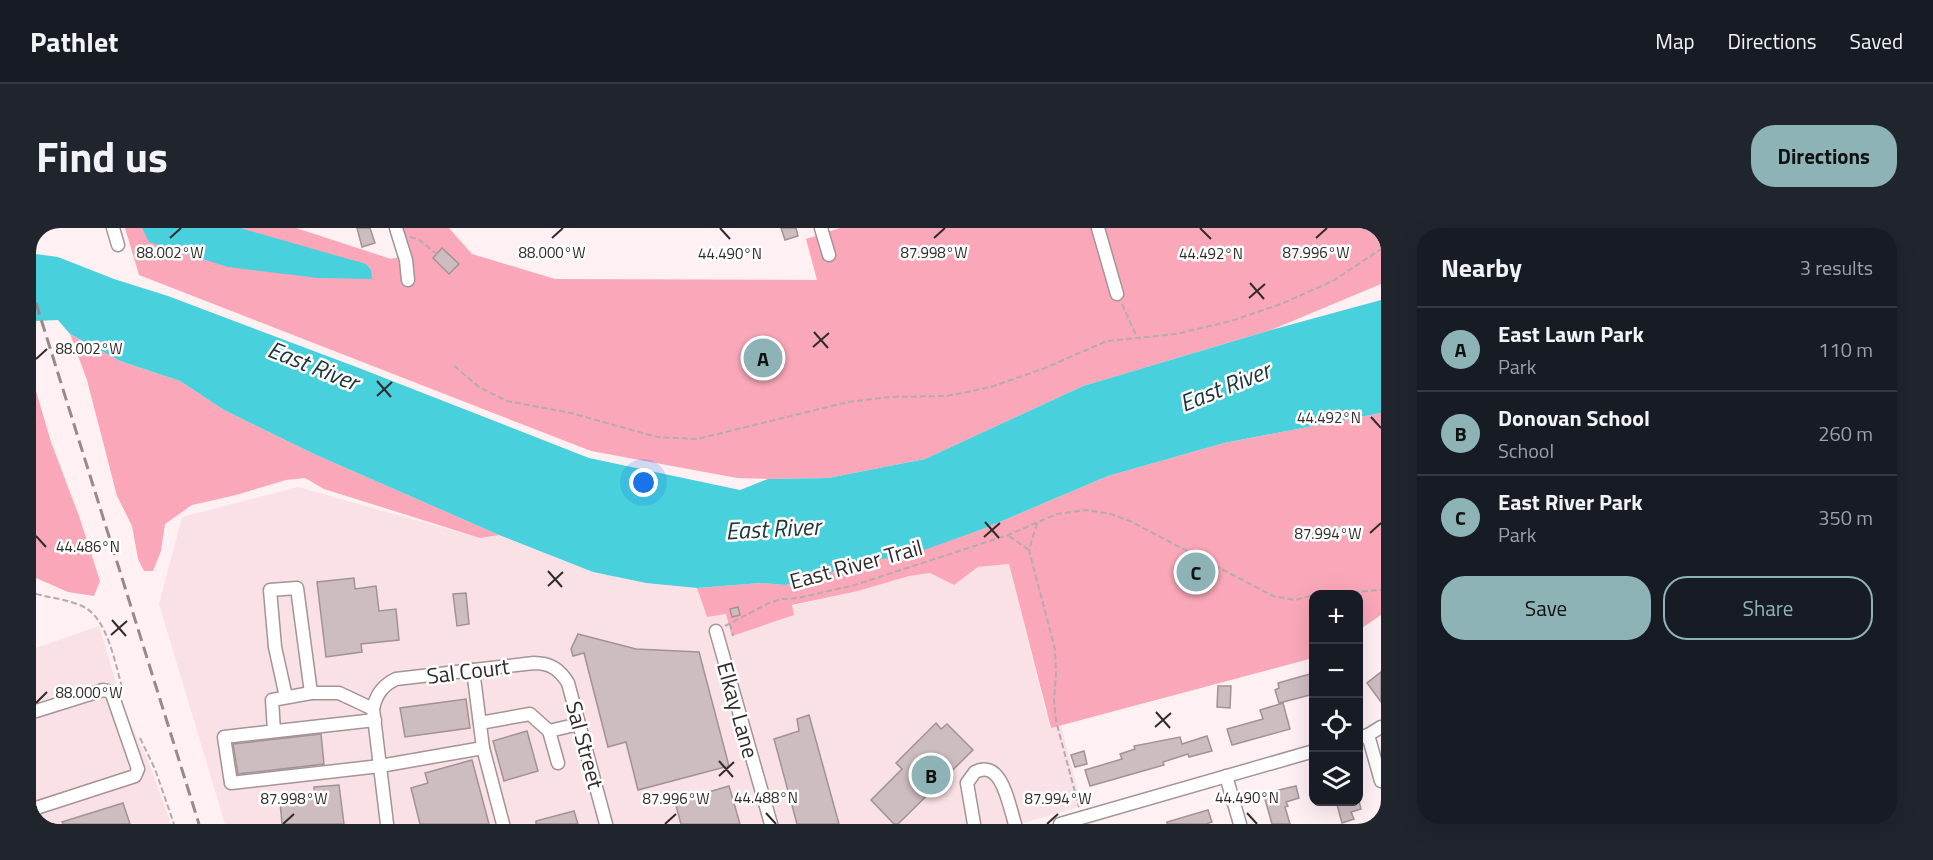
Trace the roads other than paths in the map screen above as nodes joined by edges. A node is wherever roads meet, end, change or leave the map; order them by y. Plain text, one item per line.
1 (113, 228) edge
2 (821, 228) edge
3 (1098, 228) edge
4 (397, 232) edge
5 (118, 245) dead end
6 (829, 255) dead end
7 (408, 280) dead end
8 (1117, 294) road end
9 (716, 631) road end
10 (473, 670) junction
11 (558, 670) joint
12 (310, 693) junction
13 (286, 698) junction
14 (36, 711) edge
15 (374, 714) junction
16 (480, 723) junction
17 (579, 724) junction
18 (1381, 727) edge
19 (274, 731) junction
20 (549, 731) junction
21 (1363, 737) edge
22 (483, 748) junction
23 (1311, 752) edge
24 (558, 764) dead end
25 (380, 766) junction
26 (1227, 776) junction
27 (1381, 781) edge
28 (36, 808) edge
29 (1086, 820) edge
30 (387, 824) edge
31 (503, 824) edge
32 (606, 824) edge
33 (771, 824) edge
34 (974, 824) edge
35 (1015, 824) edge
36 (1060, 824) edge
37 (1240, 824) edge

1 - 5 street
2 - 6 street
3 - 8 street
4 - 7 street
9 - 33 street, Elkay Lane
10 - 11 street, Sal Court
10 - 15 street, Sal Court
10 - 16 street
11 - 17 street, Sal Street
12 - 13 street
12 - 13 street
12 - 15 street
13 - 19 street
14 - 28 street
15 - 19 street
15 - 25 street
16 - 20 street
16 - 22 street
17 - 20 street
17 - 32 street, Sal Street
18 - 21 street
19 - 25 street
20 - 24 street
21 - 27 street
22 - 25 street
22 - 31 street
23 - 26 street
25 - 30 street
26 - 29 street
26 - 37 street
29 - 36 street
34 - 35 street

